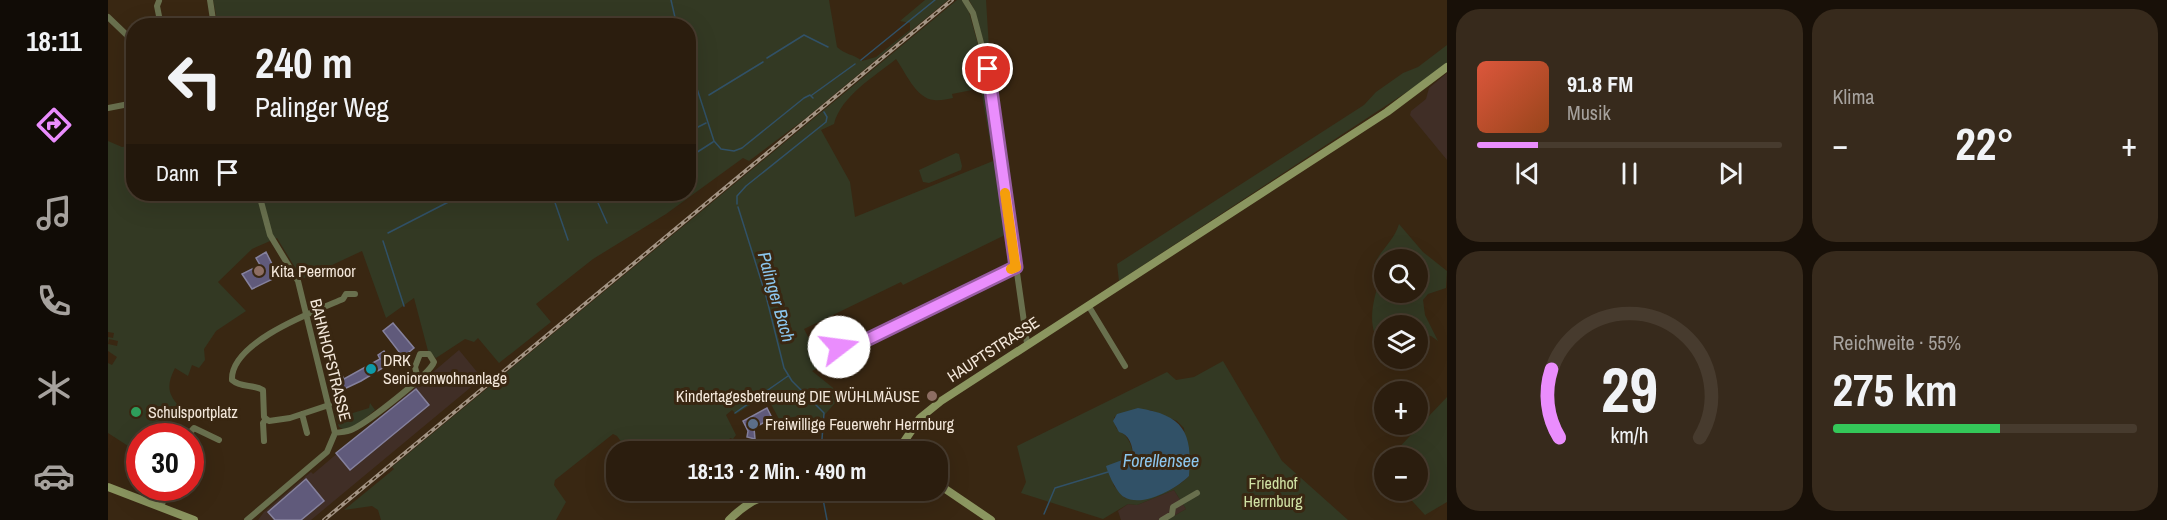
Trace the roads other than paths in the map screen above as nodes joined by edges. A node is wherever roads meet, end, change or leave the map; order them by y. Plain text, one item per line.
1 (210, 0) edge
2 (159, 1) edge
3 (966, 1) edge
4 (108, 17) edge
5 (159, 18) edge
6 (213, 18) edge
7 (126, 34) edge
8 (1447, 67) edge
9 (126, 105) edge
10 (108, 108) edge
11 (261, 201) edge
12 (1016, 267) junction
13 (355, 294) dead end
14 (1088, 305) junction
15 (306, 315) junction
16 (1027, 343) junction
17 (852, 347) dead end
18 (1125, 366) dead end
19 (418, 379) junction
20 (329, 405) junction
21 (302, 414) junction
22 (266, 419) junction
23 (204, 433) edge
24 (308, 433) dead end
25 (335, 433) junction
26 (219, 440) dead end
27 (264, 441) dead end
28 (905, 441) edge
29 (108, 487) edge
30 (948, 491) edge
31 (1197, 493) dead end
32 (163, 501) edge
33 (753, 501) edge
34 (161, 507) junction
35 (260, 510) junction
36 (194, 520) edge
37 (247, 520) edge
38 (254, 520) edge
39 (729, 520) edge
40 (991, 520) edge
41 (1162, 520) edge

1 - 6 street
2 - 5 street
3 - 12 street
4 - 7 street
8 - 14 main road, HAUPTSTRASSE
9 - 10 street
11 - 15 street, BAHNHOFSTRASSE
12 - 16 street
12 - 17 street
13 - 15 street
14 - 16 main road, HAUPTSTRASSE
14 - 18 street
15 - 20 street, BAHNHOFSTRASSE
15 - 22 street
16 - 28 main road, HAUPTSTRASSE
19 - 19 street
19 - 25 street
20 - 21 street
20 - 25 street, BAHNHOFSTRASSE
21 - 22 street
21 - 24 street
22 - 27 street
23 - 26 street
25 - 35 street, BAHNHOFSTRASSE
29 - 34 main road
30 - 40 main road
31 - 41 street
32 - 34 street
33 - 39 main road
34 - 36 main road
35 - 37 street, BAHNHOFSTRASSE
35 - 38 street, BAHNHOFSTRASSE

